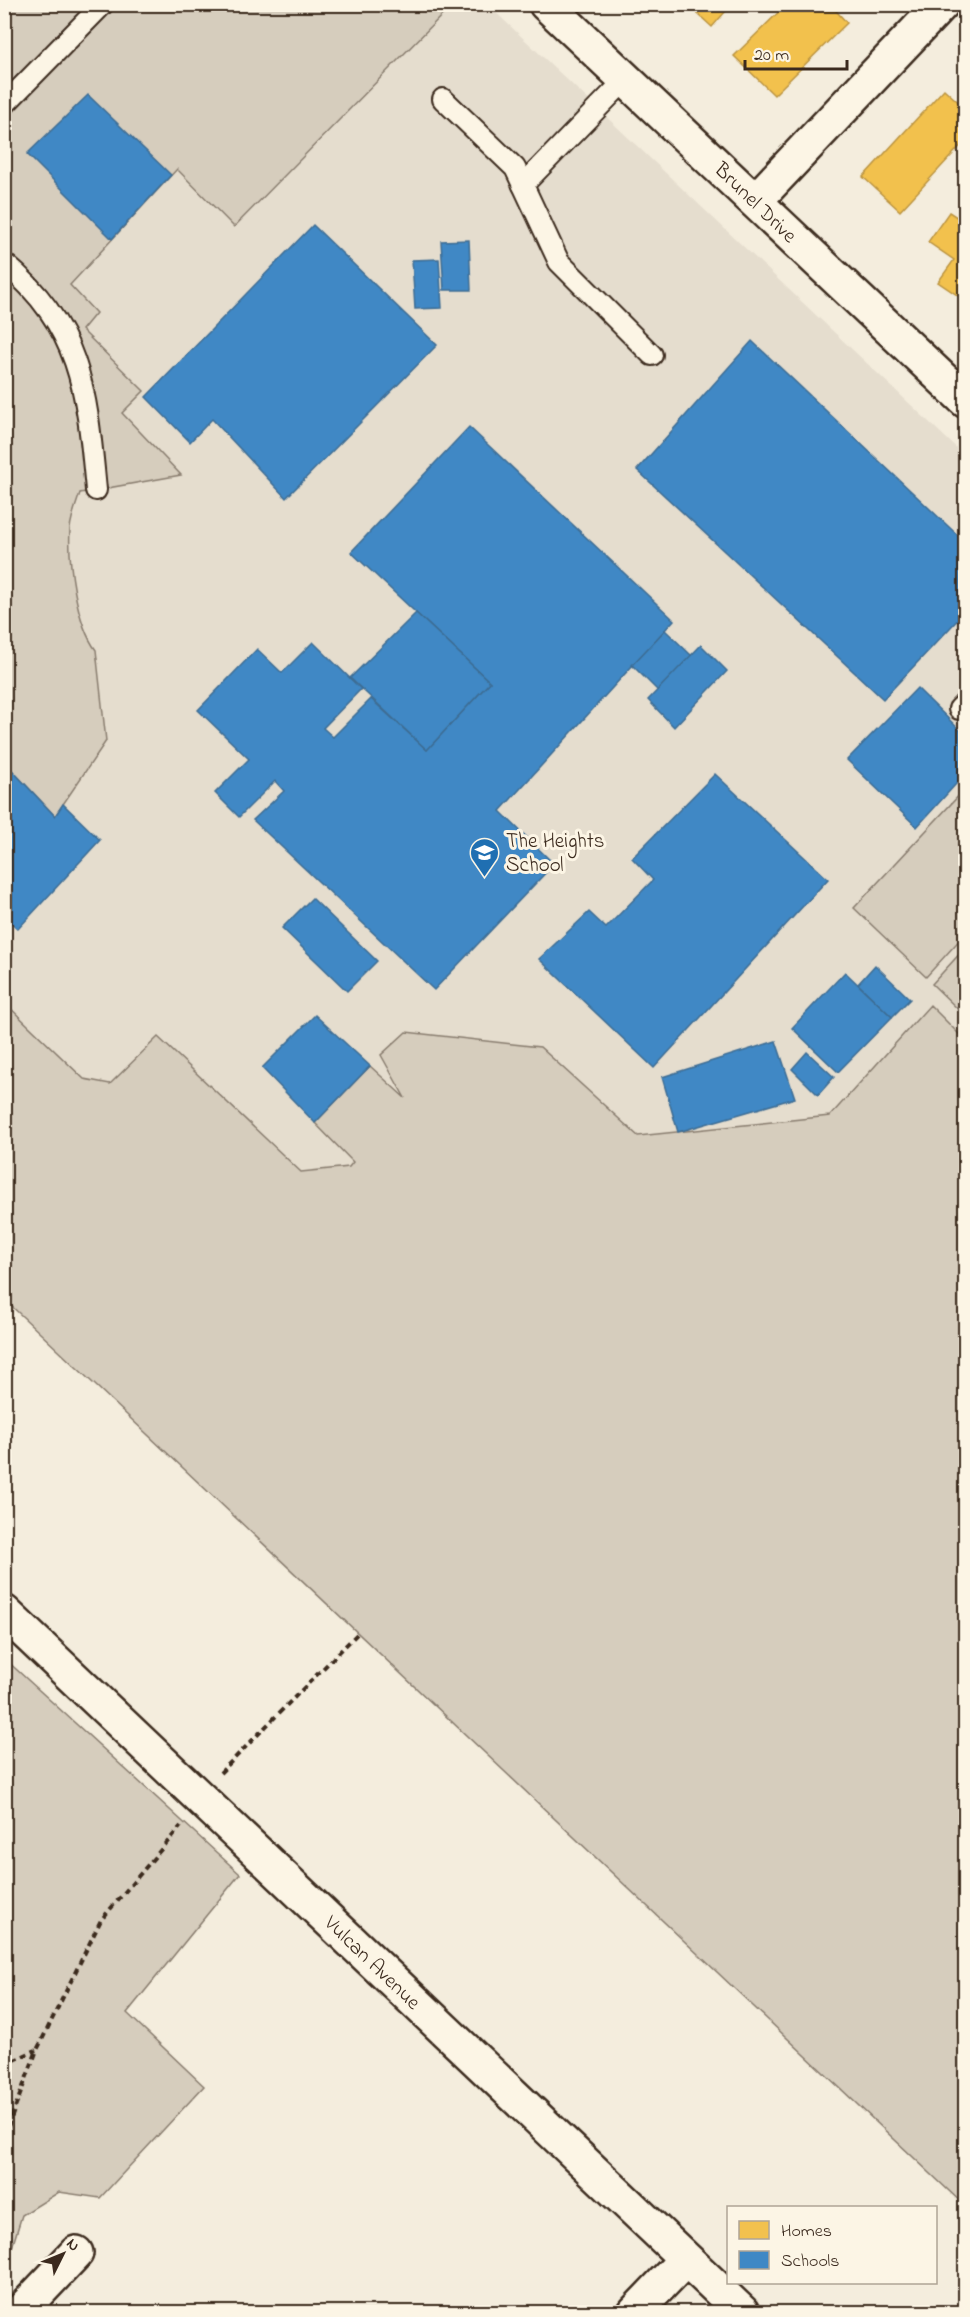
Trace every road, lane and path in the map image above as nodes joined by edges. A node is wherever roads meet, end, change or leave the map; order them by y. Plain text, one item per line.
1 (103, 4) edge
2 (546, 4) edge
3 (942, 4) edge
4 (626, 78) junction
5 (443, 99) dead end
6 (4, 105) edge
7 (524, 185) junction
8 (754, 201) junction
9 (4, 263) edge
10 (652, 355) dead end
11 (966, 400) edge
12 (96, 490) dead end
13 (4, 1612) edge
14 (358, 1633) dead end
15 (201, 1797) junction
16 (37, 2050) junction
17 (4, 2065) edge
18 (4, 2138) edge
19 (76, 2253) dead end
20 (685, 2260) junction
21 (20, 2313) edge
22 (635, 2313) edge
23 (742, 2313) edge

1 - 6 lane
2 - 4 street, Brunel Drive
3 - 8 street
4 - 7 lane
4 - 8 street, Brunel Drive
5 - 7 lane
7 - 10 lane
8 - 11 street, Brunel Drive
9 - 12 lane
13 - 15 street, Vulcan Avenue
14 - 15 path
15 - 16 path
15 - 20 street, Vulcan Avenue
16 - 17 path
16 - 18 path
19 - 21 street
20 - 22 street
20 - 23 street, Vulcan Avenue

